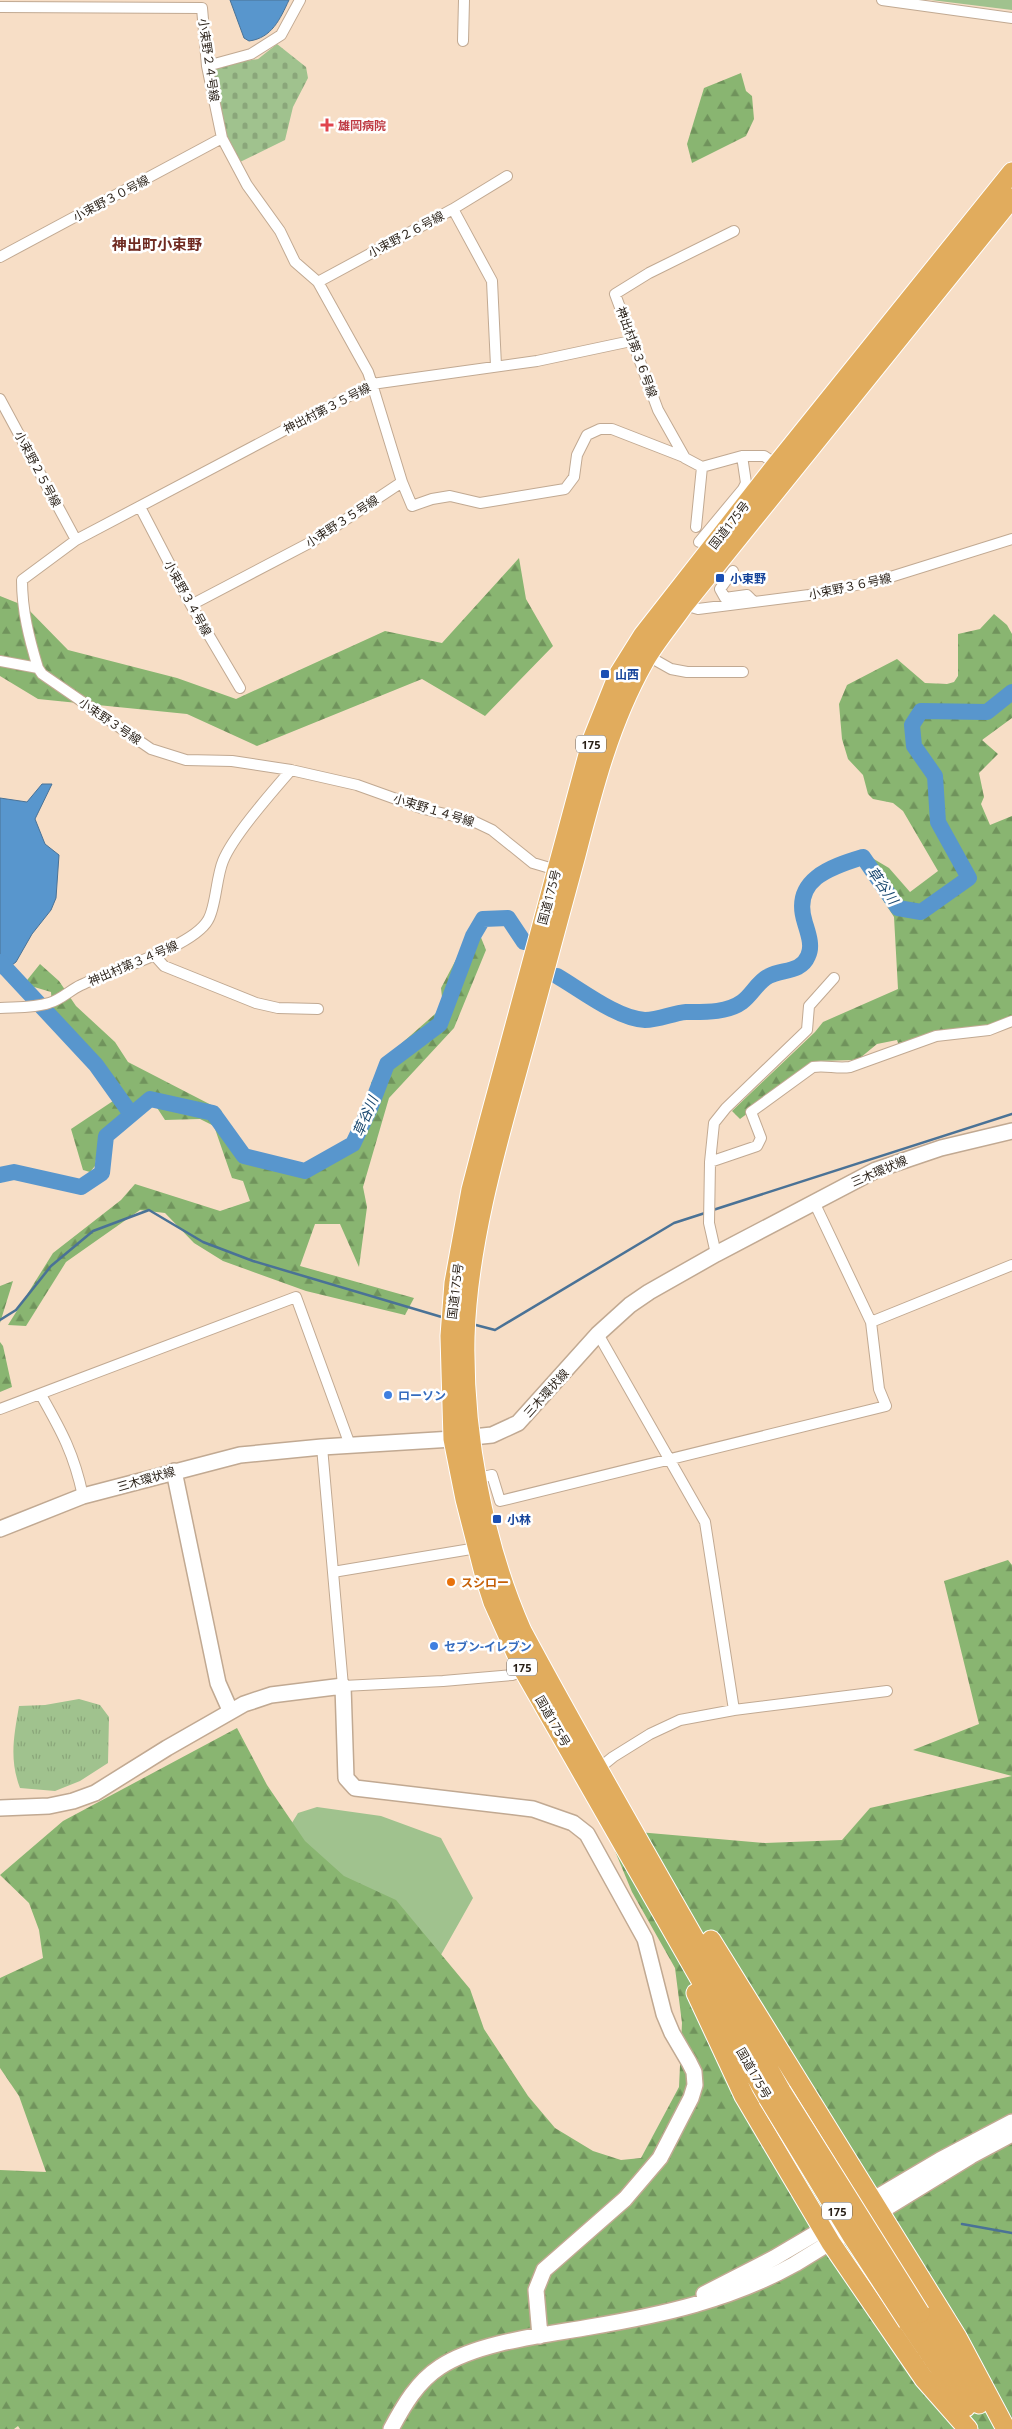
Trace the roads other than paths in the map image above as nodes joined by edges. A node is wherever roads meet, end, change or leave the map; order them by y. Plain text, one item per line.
1 (300, 0) edge
2 (464, 0) edge
3 (882, 0) edge
4 (0, 7) edge
5 (1012, 18) edge
6 (463, 40) dead end
7 (207, 66) junction
8 (222, 138) junction
9 (1012, 172) edge
10 (507, 176) dead end
11 (453, 209) junction
12 (1009, 209) edge
13 (734, 231) dead end
14 (0, 257) edge
15 (318, 282) junction
16 (631, 341) junction
17 (496, 366) junction
18 (372, 384) junction
19 (0, 399) edge
20 (742, 456) junction
21 (685, 458) junction
22 (702, 467) junction
23 (783, 470) junction
24 (402, 482) junction
25 (140, 507) junction
26 (696, 527) dead end
27 (1012, 539) edge
28 (76, 540) junction
29 (699, 542) dead end
30 (732, 571) dead end
31 (754, 602) junction
32 (191, 605) junction
33 (684, 605) junction
34 (648, 656) junction
35 (0, 661) edge
36 (38, 668) junction
37 (743, 672) dead end
38 (240, 688) dead end
39 (291, 770) junction
40 (345, 782) joint
41 (563, 872) junction
42 (155, 956) junction
43 (834, 978) dead end
44 (0, 1008) edge
45 (318, 1009) dead end
46 (1012, 1021) edge
47 (1012, 1131) edge
48 (710, 1162) junction
49 (814, 1202) junction
50 (716, 1254) junction
51 (1012, 1265) edge
52 (871, 1322) junction
53 (598, 1334) junction
54 (41, 1395) junction
55 (0, 1409) edge
56 (462, 1438) junction
57 (350, 1445) junction
58 (322, 1447) junction
59 (668, 1459) junction
60 (174, 1471) junction
61 (478, 1478) junction
62 (83, 1496) junction
63 (0, 1529) edge
64 (477, 1548) junction
65 (333, 1572) junction
66 (532, 1667) junction
67 (343, 1686) junction
68 (888, 1691) dead end
69 (230, 1710) junction
70 (734, 1710) junction
71 (597, 1770) junction
72 (0, 1808) edge
73 (648, 1871) junction
74 (1012, 2122) edge
75 (1012, 2134) edge
76 (875, 2207) junction
77 (827, 2236) junction
78 (914, 2317) junction
79 (540, 2336) junction
80 (391, 2429) edge
81 (968, 2429) edge
82 (981, 2429) edge
83 (997, 2429) edge
84 (1006, 2429) edge

1 - 7 street
2 - 6 street
3 - 5 street
4 - 7 street, 小束野２４号線
7 - 8 street, 小束野２４号線
8 - 14 street, 小束野３０号線
8 - 15 street, 小束野２４号線
9 - 23 highway, 国道175号 / 175
10 - 11 street
11 - 15 street, 小束野２６号線
11 - 17 street, 小束野２６号線
12 - 23 highway, 国道175号 / 175
13 - 16 street, 神出村第３６号線
15 - 18 street
16 - 17 street, 神出村第３５号線
16 - 21 street, 神出村第３６号線
17 - 18 street, 神出村第３５号線
18 - 24 street
18 - 25 street, 神出村第３５号線
19 - 28 street, 小束野２５号線
20 - 22 street
20 - 23 street
20 - 29 street
21 - 22 street
21 - 24 street
22 - 26 street
23 - 33 highway, 国道175号 / 175
23 - 41 highway, 国道175号 / 175
24 - 32 street, 小束野３５号線
25 - 28 street, 神出村第３５号線
25 - 32 street, 小束野３４号線
27 - 31 street, 小束野３６号線
28 - 36 street
30 - 31 street
31 - 33 street, 小束野３６号線
32 - 38 street, 小束野３４号線
33 - 34 highway, 国道175号 / 175
34 - 37 street
34 - 41 highway, 国道175号 / 175
35 - 36 street
36 - 39 street, 小束野３号線
39 - 40 street, 小束野３号線
39 - 42 street, 神出村第３４号線
40 - 41 street, 小束野１４号線
41 - 56 highway, 国道175号 / 175
42 - 44 street, 神出村第３４号線
42 - 45 street
43 - 48 street
46 - 48 street
47 - 49 street, 三木環状線
48 - 50 street
49 - 50 street, 三木環状線
49 - 52 street
50 - 53 street, 三木環状線
51 - 52 street
52 - 59 street
53 - 56 street, 三木環状線
53 - 59 street
54 - 55 street
54 - 57 street
54 - 62 street
56 - 57 street, 三木環状線
56 - 61 highway, 国道175号 / 175
56 - 64 highway, 国道175号 / 175
57 - 58 street, 三木環状線
58 - 60 street, 三木環状線
58 - 65 street
59 - 61 street
59 - 70 street
60 - 62 street, 三木環状線
60 - 69 street
61 - 66 highway, 国道175号 / 175
62 - 63 street, 三木環状線
64 - 65 street
64 - 66 highway, 国道175号 / 175
65 - 67 street
66 - 67 street
66 - 71 highway, 国道175号 / 175
66 - 73 highway, 国道175号 / 175
67 - 69 street
67 - 79 street
68 - 70 street
69 - 72 street
70 - 71 street
71 - 73 highway, 国道175号 / 175
73 - 76 highway
73 - 77 highway
73 - 78 highway, 国道175号 / 175, bridge
74 - 76 street
75 - 76 street
76 - 77 street
76 - 84 highway
77 - 79 street
77 - 81 highway
78 - 82 highway, 国道175号 / 175
78 - 83 highway, 国道175号 / 175
79 - 80 street

